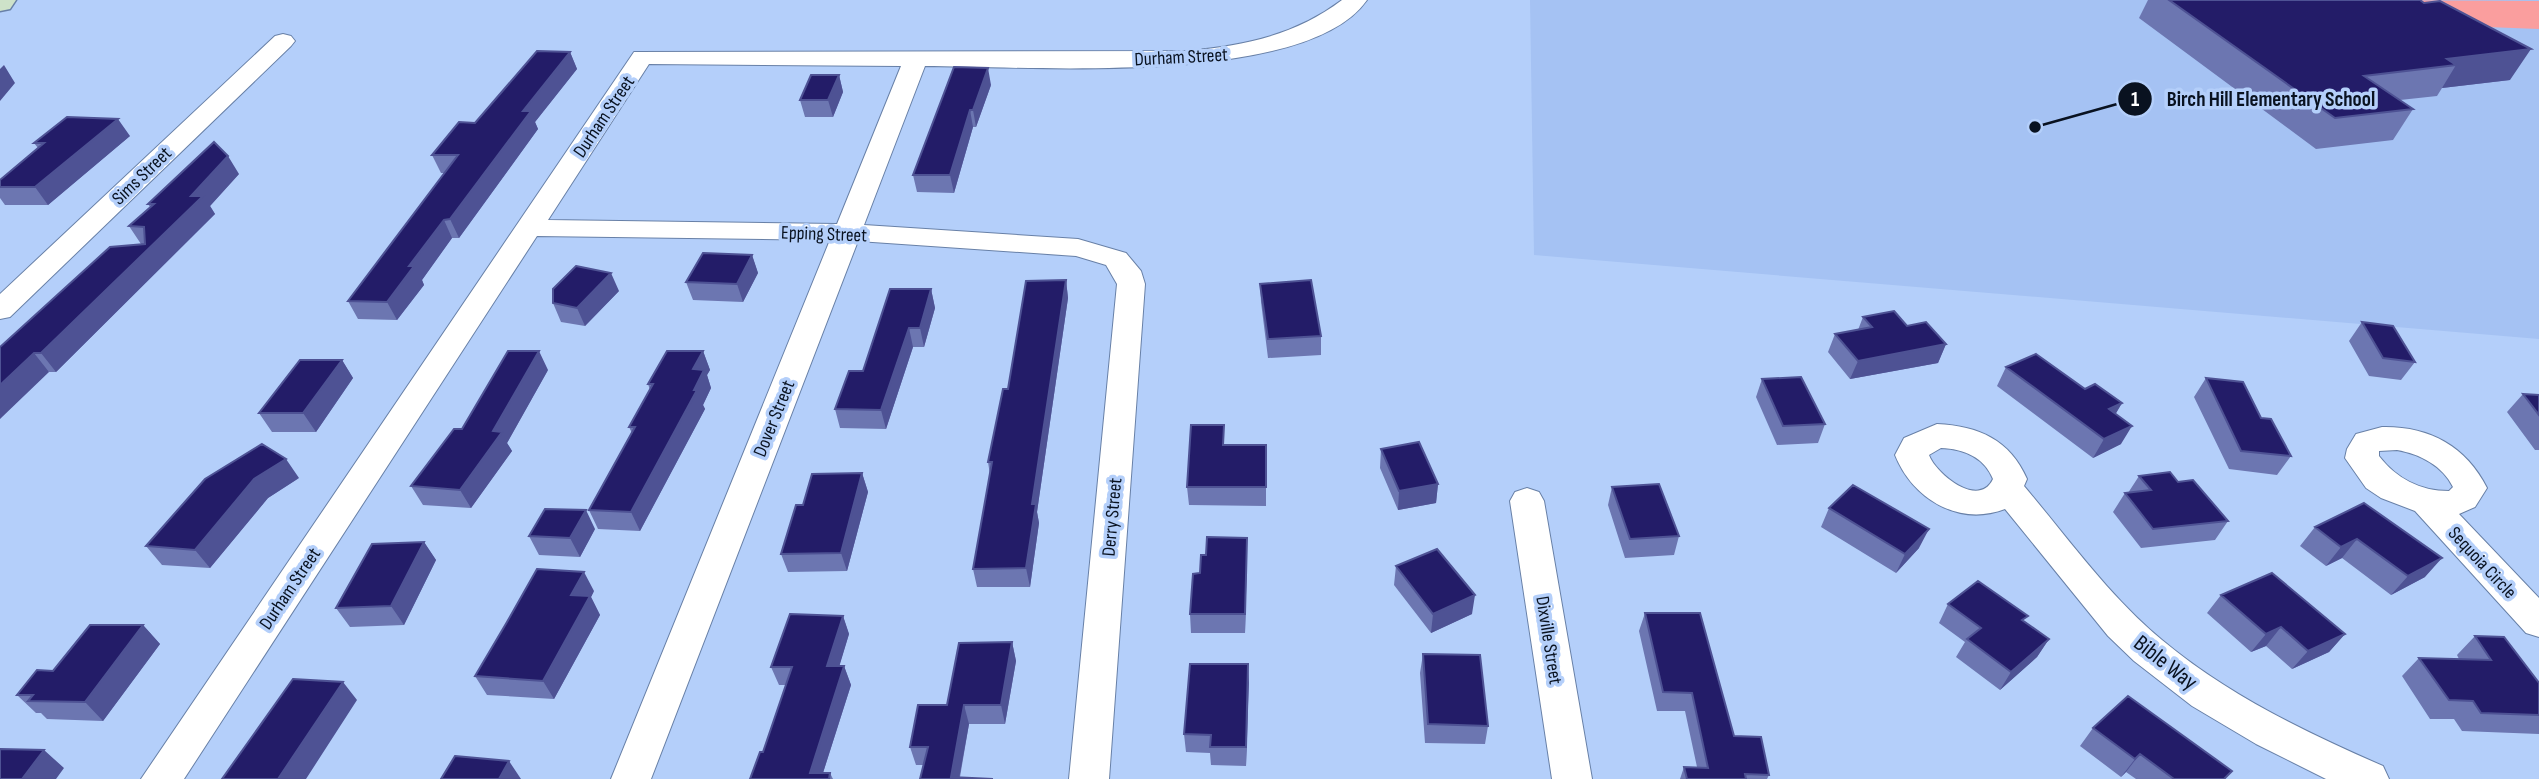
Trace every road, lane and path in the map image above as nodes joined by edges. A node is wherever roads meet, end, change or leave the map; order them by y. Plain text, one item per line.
1 (1356, 0) edge
2 (283, 41) dead end
3 (916, 58) junction
4 (529, 228) junction
5 (846, 232) junction
6 (1116, 259) joint
7 (0, 310) edge
8 (2008, 490) dead end
9 (1527, 501) dead end
10 (2427, 502) dead end
11 (2539, 622) edge
12 (161, 779) edge
13 (631, 779) edge
14 (1089, 779) edge
15 (1573, 779) edge
16 (2369, 779) edge

1 - 3 street, Durham Street
2 - 7 street, Sims Street
3 - 4 street, Durham Street
3 - 5 street, Dover Street
4 - 5 street, Epping Street
4 - 12 street, Durham Street
5 - 6 street, Epping Street
5 - 13 street, Dover Street
6 - 14 street, Derry Street
8 - 16 street, Bible Way
9 - 15 street, Dixville Street
10 - 11 street, Sequoia Circle

